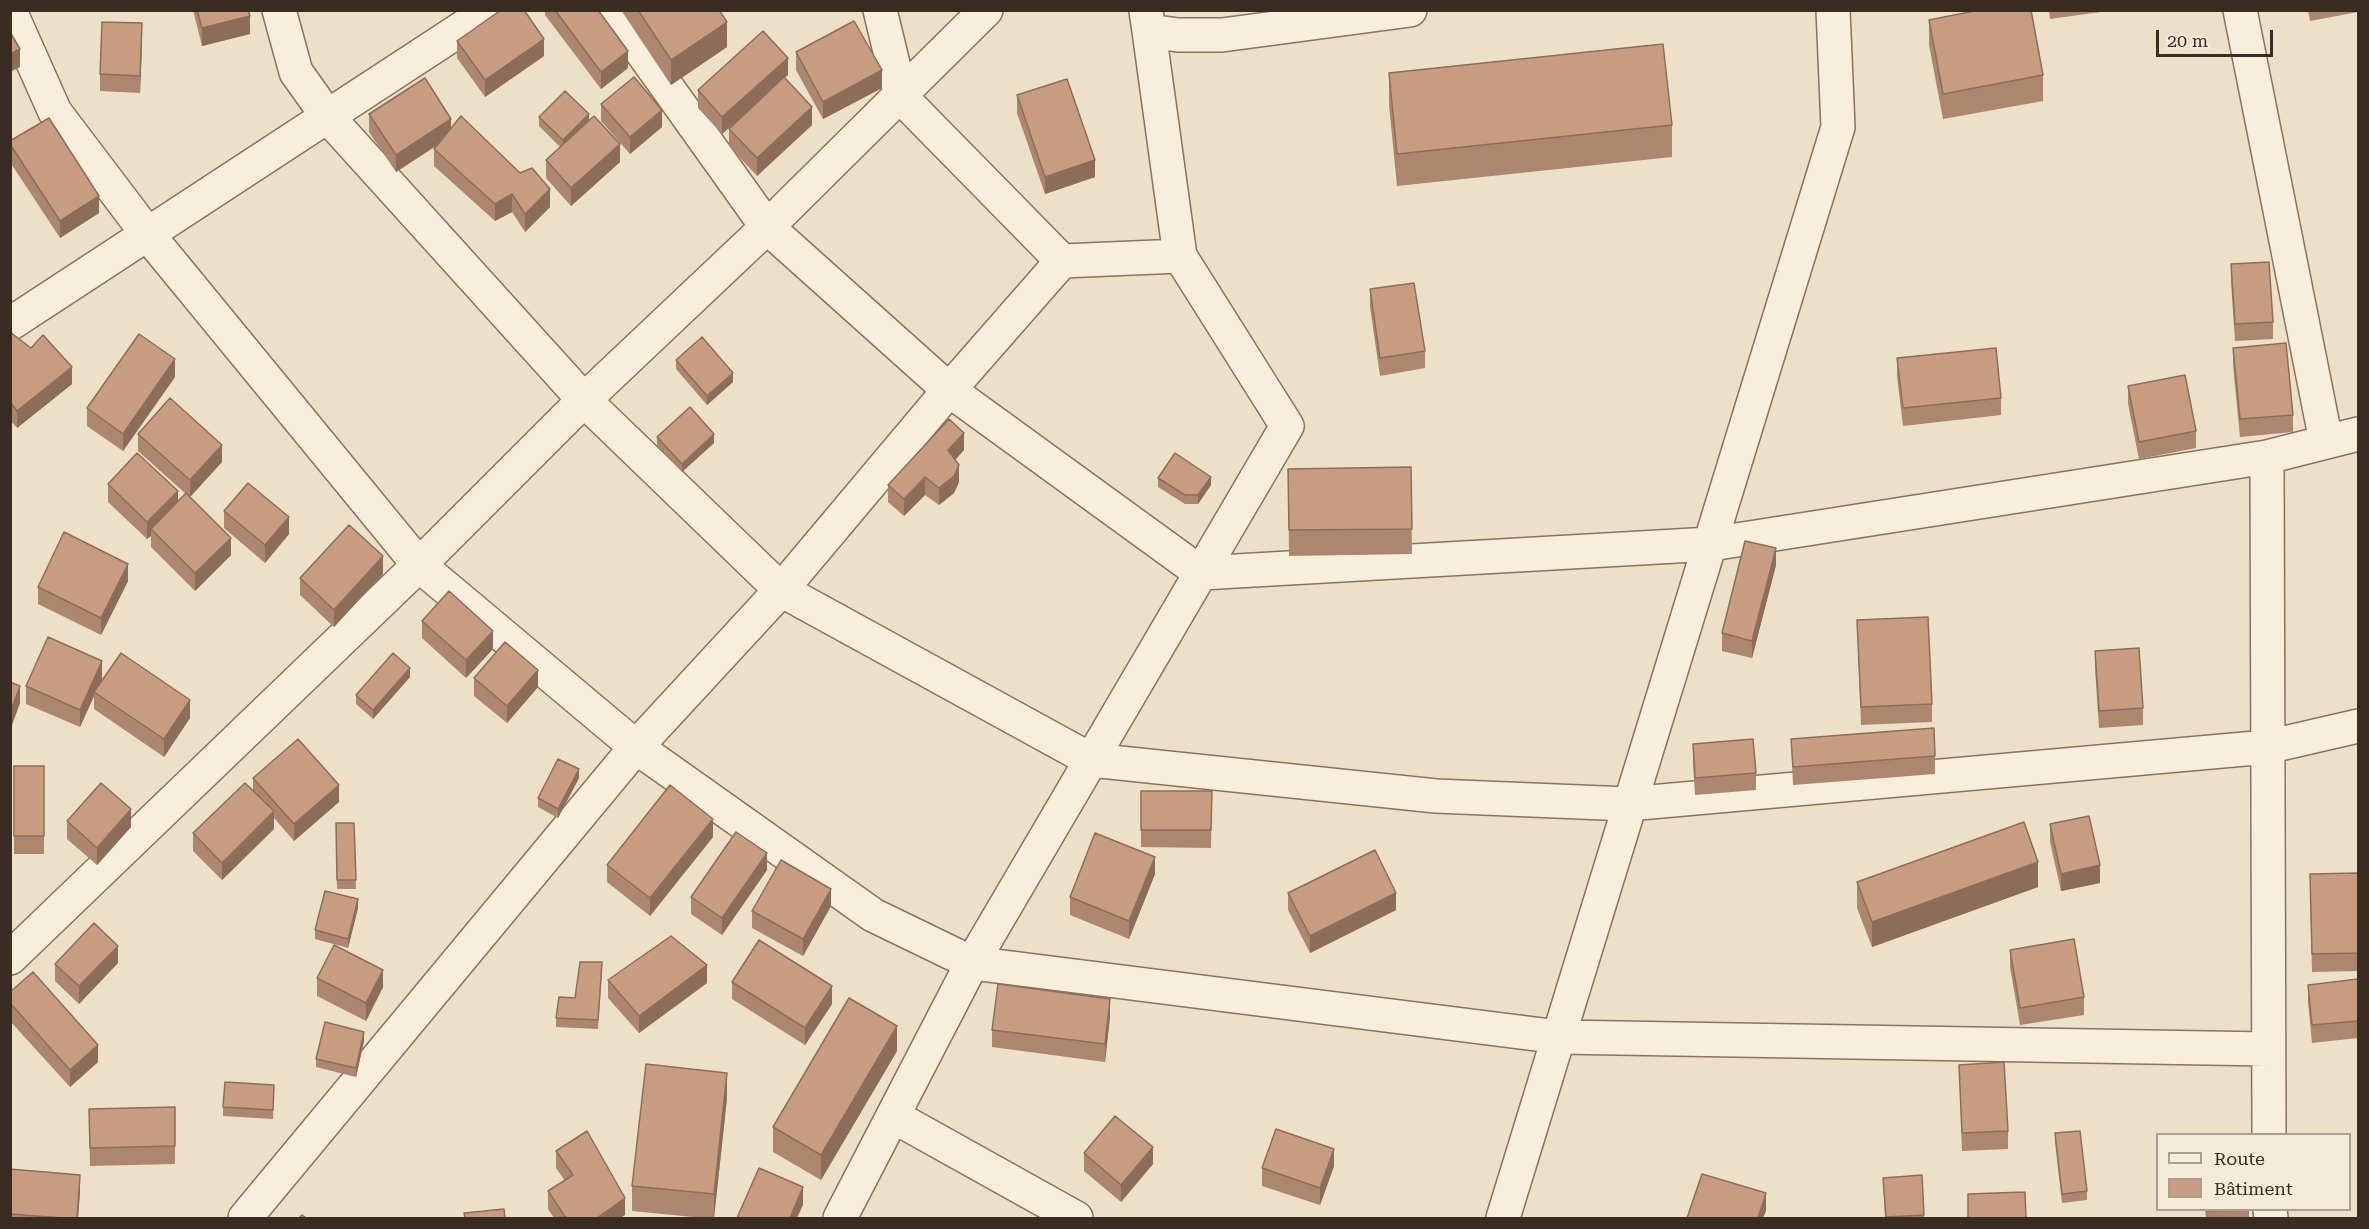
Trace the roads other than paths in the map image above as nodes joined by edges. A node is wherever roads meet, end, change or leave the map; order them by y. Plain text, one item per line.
1 (279, 10) edge
2 (490, 10) edge
3 (612, 10) edge
4 (880, 10) edge
5 (986, 10) edge
6 (1410, 10) edge
7 (1833, 10) edge
8 (2240, 10) edge
9 (10, 11) edge
10 (1147, 21) edge
11 (901, 97) junction
12 (328, 117) junction
13 (767, 227) junction
14 (149, 236) junction
15 (1180, 256) junction
16 (1062, 261) junction
17 (10, 324) edge
18 (949, 390) junction
19 (584, 400) junction
20 (2358, 434) edge
21 (2326, 441) junction
22 (2268, 457) junction
23 (1711, 544) junction
24 (420, 565) junction
25 (1201, 573) junction
26 (781, 590) junction
27 (2358, 726) edge
28 (636, 747) junction
29 (2268, 747) junction
30 (1091, 760) junction
31 (1628, 804) junction
32 (10, 958) edge
33 (972, 963) junction
34 (1559, 1037) junction
35 (2268, 1049) junction
36 (893, 1116) junction
37 (2269, 1133) edge
38 (245, 1218) edge
39 (840, 1218) edge
40 (1076, 1218) edge
41 (1503, 1218) edge

1 - 12 street
2 - 12 street
3 - 13 street
4 - 11 street
5 - 11 street
6 - 10 street
7 - 23 street
8 - 21 street
9 - 14 street
10 - 15 street
11 - 13 street
11 - 16 street
12 - 14 street
12 - 19 street
13 - 18 street
13 - 19 street
14 - 17 street
14 - 24 street
15 - 16 street
15 - 25 street
16 - 18 street
18 - 25 street
18 - 26 street
19 - 24 street
19 - 26 street
20 - 21 street
21 - 22 street
22 - 23 street
22 - 29 street
23 - 25 street
23 - 31 street
24 - 28 street
24 - 32 street
25 - 30 street
26 - 28 street
26 - 30 street
27 - 29 street
28 - 33 street
28 - 38 street
29 - 31 street
29 - 35 street
30 - 31 street
30 - 33 street
31 - 34 street
33 - 34 street
33 - 36 street
34 - 35 street
34 - 41 street
35 - 37 street
36 - 39 street
36 - 40 street

